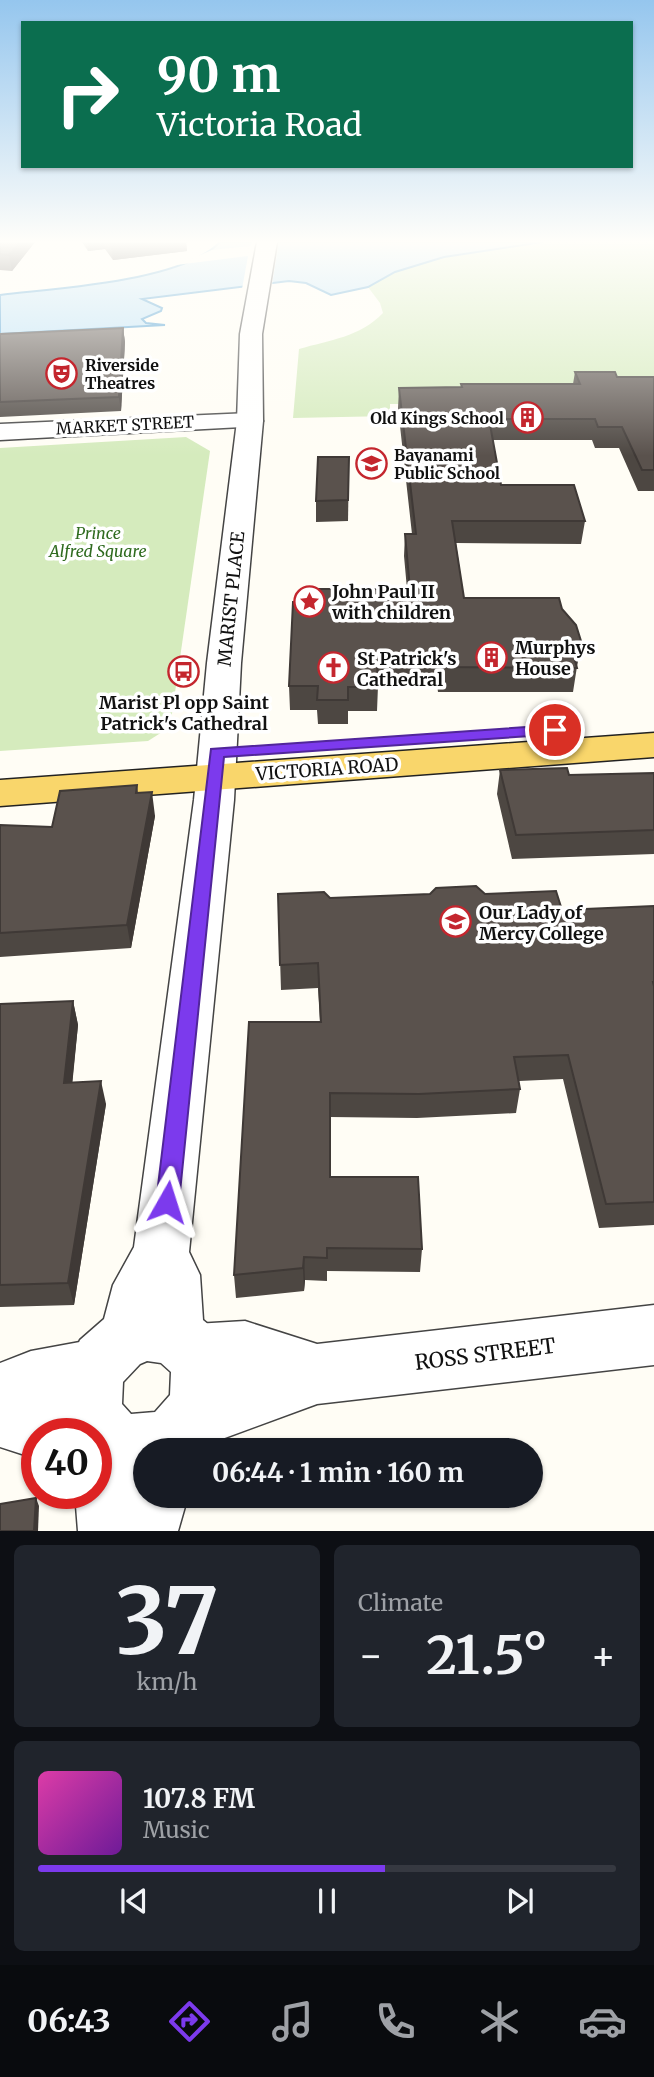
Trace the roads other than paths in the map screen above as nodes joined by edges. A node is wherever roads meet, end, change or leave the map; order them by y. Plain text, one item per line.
1 (255, 313) edge
2 (250, 421) junction
3 (0, 432) edge
4 (654, 724) edge
5 (654, 746) edge
6 (216, 765) junction
7 (0, 771) edge
8 (0, 793) edge
9 (654, 1335) edge
10 (132, 1374) junction
11 (317, 1374) junction
12 (0, 1394) edge
13 (0, 1416) edge
14 (177, 1438) edge
15 (196, 1438) edge
16 (133, 1446) edge
17 (152, 1508) edge
18 (111, 1531) edge
19 (145, 1531) edge

1 - 2 street, MARIST PLACE
2 - 3 street, MARKET STREET
2 - 6 street, MARIST PLACE
4 - 6 main road, VICTORIA ROAD
5 - 6 main road, VICTORIA ROAD
6 - 7 main road, VICTORIA ROAD
6 - 8 main road, VICTORIA ROAD
6 - 10 street, MARIST PLACE
9 - 11 street, ROSS STREET
10 - 11 street
10 - 12 street
10 - 13 street
10 - 14 street
10 - 16 street
10 - 18 street
11 - 15 street
17 - 19 street

